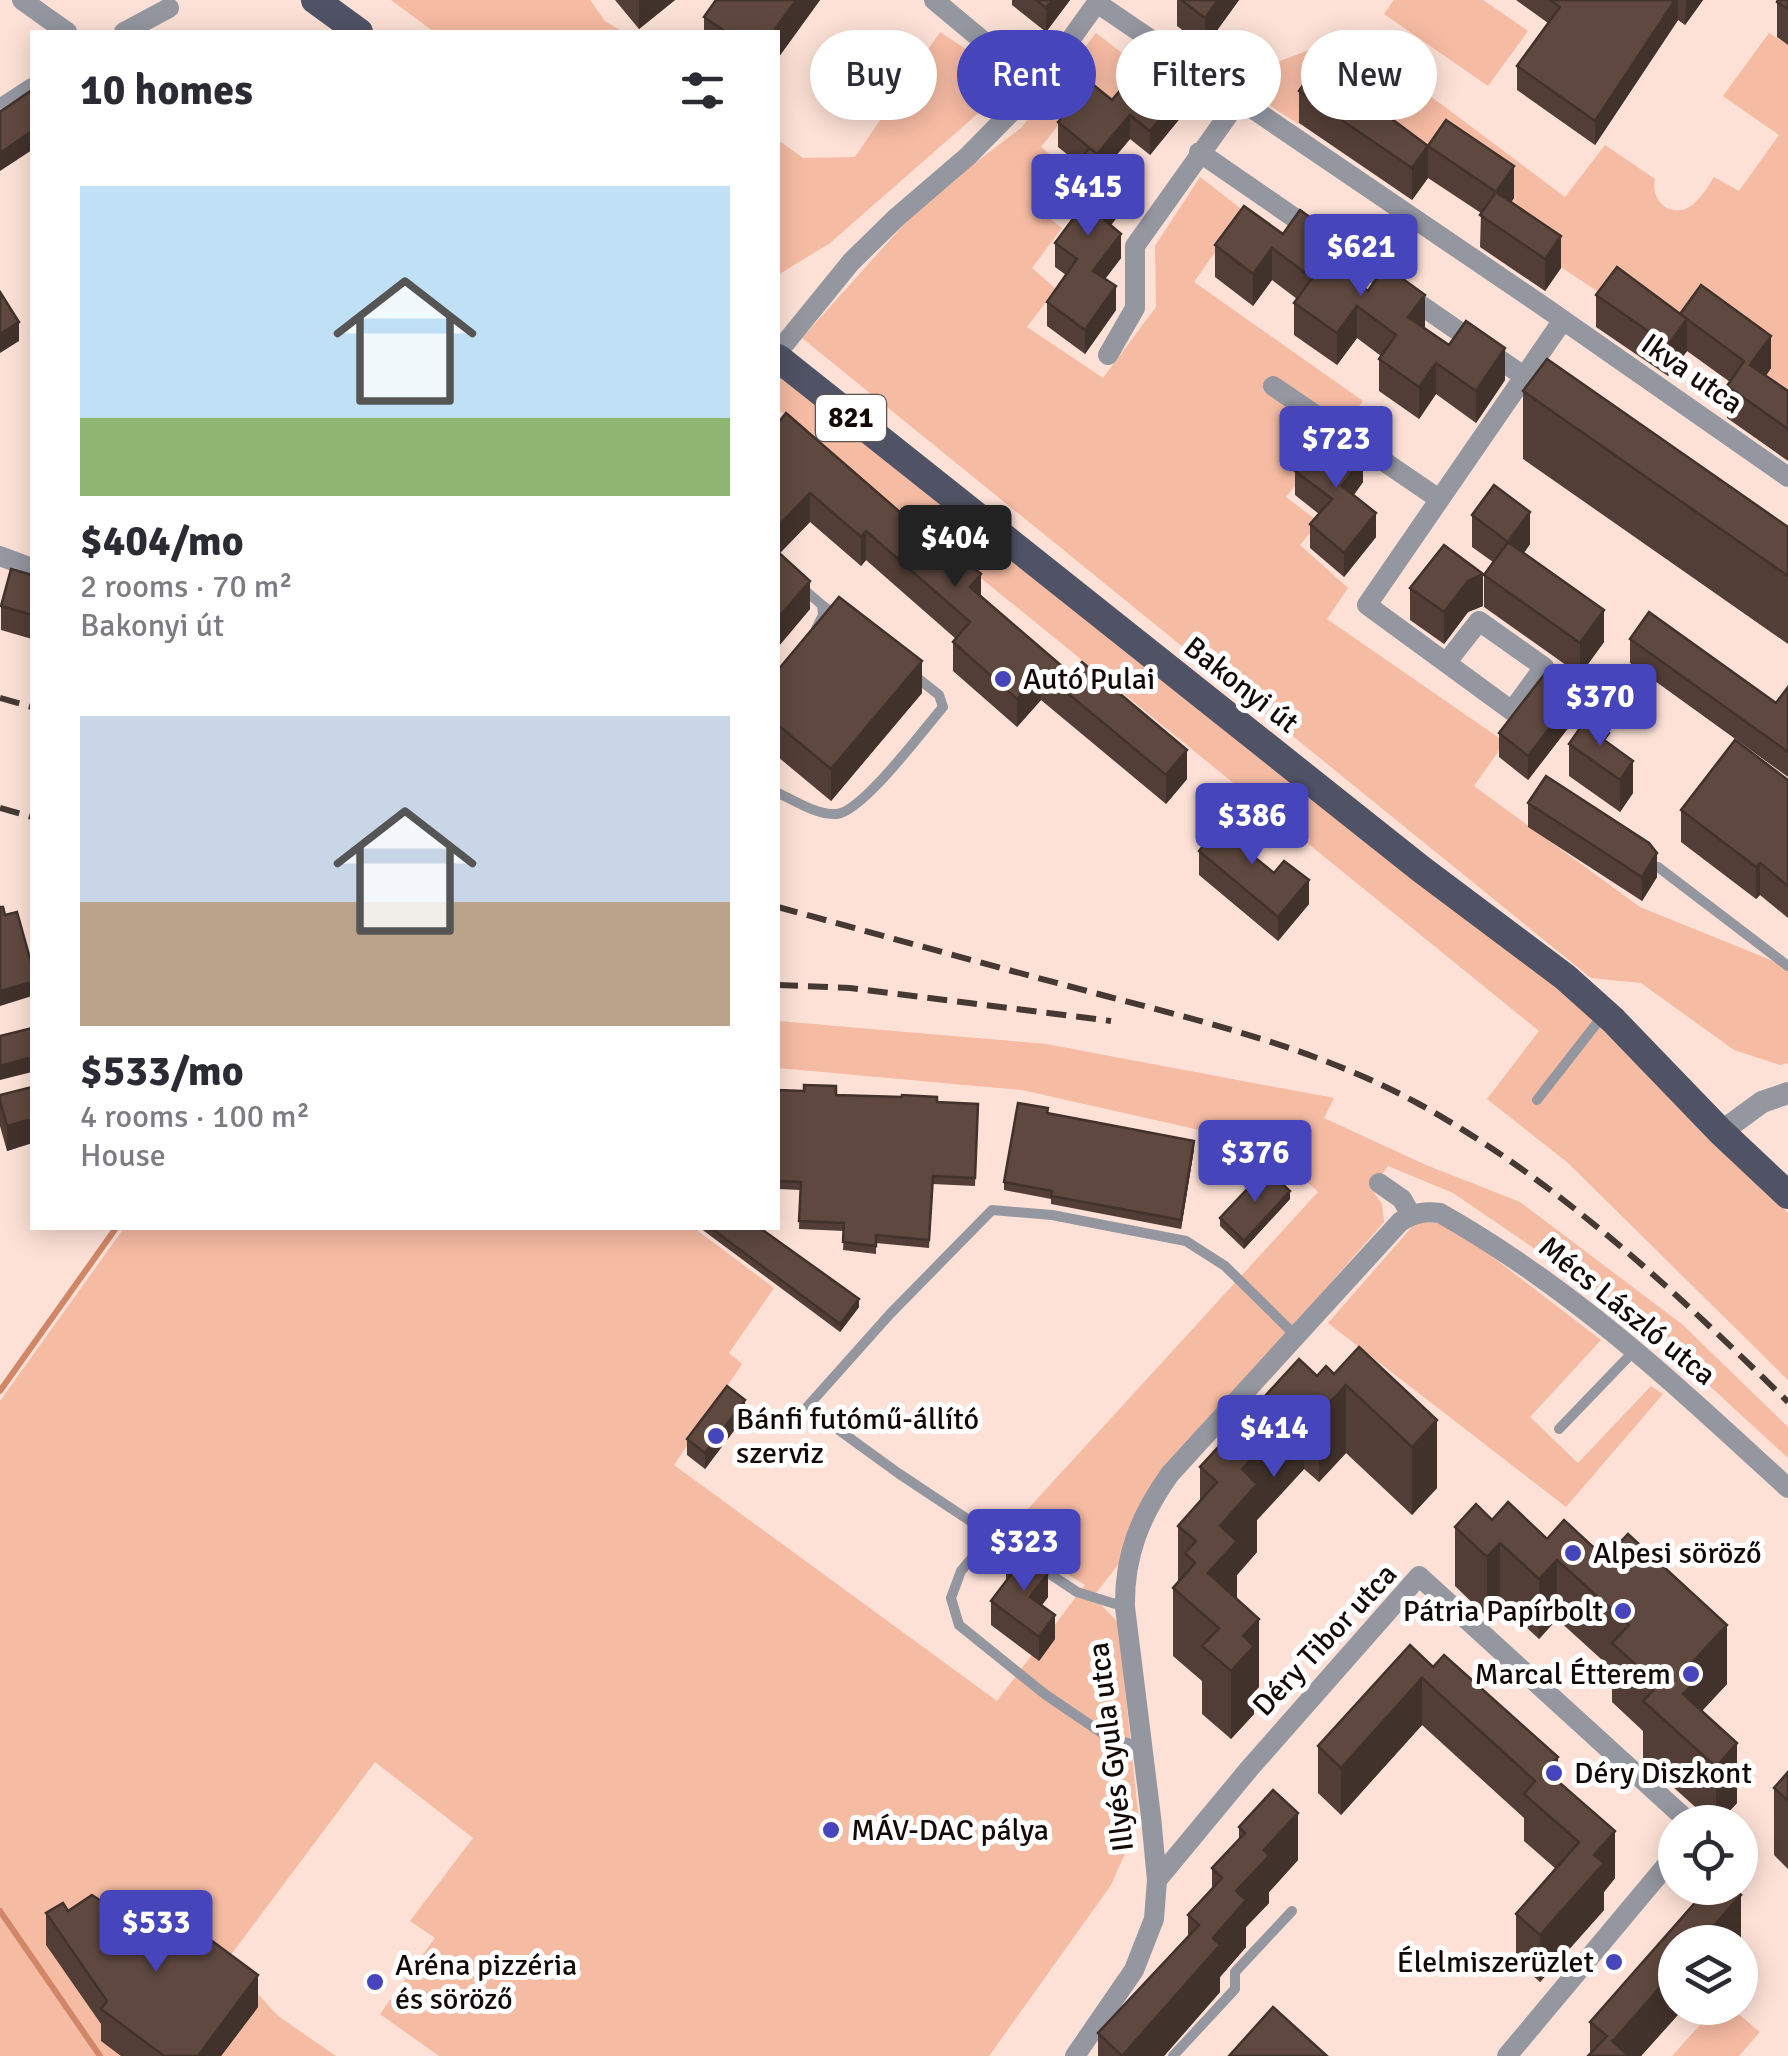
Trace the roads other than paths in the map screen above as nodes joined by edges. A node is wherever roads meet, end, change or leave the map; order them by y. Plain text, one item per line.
1 (22, 0) edge
2 (315, 0) edge
3 (934, 0) edge
4 (1098, 2) edge
5 (169, 8) dead end
6 (64, 30) edge
7 (128, 30) edge
8 (355, 30) edge
9 (970, 30) edge
10 (1077, 30) edge
11 (1138, 30) edge
12 (30, 89) edge
13 (0, 110) edge
14 (1003, 120) edge
15 (1224, 120) edge
16 (1268, 120) edge
17 (1199, 152) junction
18 (1562, 320) junction
19 (780, 352) edge
20 (1108, 356) dead end
21 (780, 357) edge
22 (1523, 375) junction
23 (1273, 386) dead end
24 (1570, 407) edge
25 (1788, 477) edge
26 (1439, 499) junction
27 (0, 556) edge
28 (30, 567) edge
29 (792, 580) edge
30 (822, 606) junction
31 (851, 628) edge
32 (808, 638) edge
33 (1446, 663) junction
34 (910, 673) edge
35 (780, 793) edge
36 (1658, 867) edge
37 (1788, 966) edge
38 (1606, 1013) junction
39 (1788, 1093) edge
40 (1537, 1100) dead end
41 (1722, 1132) junction
42 (1380, 1183) dead end
43 (1788, 1195) edge
44 (1412, 1215) junction
45 (1295, 1336) junction
46 (1635, 1349) junction
47 (1559, 1429) dead end
48 (1788, 1488) edge
49 (992, 1534) junction
50 (1125, 1607) junction
51 (1141, 1746) junction
52 (1670, 1805) edge
53 (1658, 1875) edge
54 (1156, 1880) junction
55 (1292, 1911) dead end
56 (1075, 2056) edge
57 (1173, 2056) edge
58 (1507, 2056) edge

1 - 6 street
2 - 8 main road
3 - 9 street
4 - 10 street
4 - 11 street, Ikva utca
5 - 7 street
12 - 13 street
14 - 19 street
15 - 17 street
16 - 18 street, Ikva utca
17 - 20 street
17 - 22 street
18 - 22 street
18 - 25 street, Ikva utca
21 - 38 main road, Bakonyi út / 821
22 - 24 street
22 - 26 street
23 - 26 street
26 - 33 street
27 - 28 street
29 - 30 lane
30 - 31 lane
30 - 32 lane
33 - 33 street
34 - 35 lane
36 - 37 lane
38 - 40 lane
38 - 41 main road, Bakonyi út / 821
39 - 41 street
41 - 43 main road, Bakonyi út / 821
42 - 44 street
44 - 45 street, Illyés Gyula utca
44 - 46 street, Mécs László utca
45 - 49 lane
45 - 50 street, Illyés Gyula utca
46 - 47 lane
46 - 48 street, Mécs László utca
49 - 50 lane
49 - 51 lane
50 - 51 street, Illyés Gyula utca
51 - 54 street, Illyés Gyula utca
52 - 54 street, Déry Tibor utca
53 - 58 street
54 - 56 street, Illyés Gyula utca
55 - 57 lane

